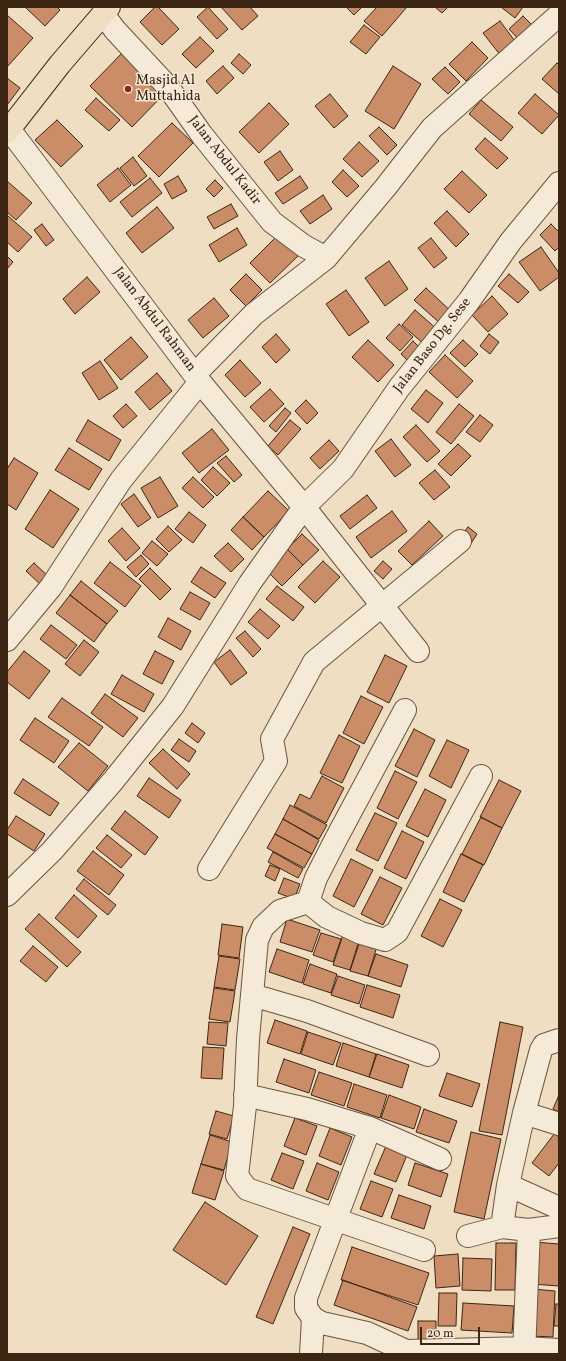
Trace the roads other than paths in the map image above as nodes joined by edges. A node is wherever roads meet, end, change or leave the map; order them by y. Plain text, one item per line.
1 (106, 11) edge
2 (559, 15) edge
3 (8, 131) edge
4 (559, 183) edge
5 (326, 258) junction
6 (197, 378) junction
7 (304, 507) junction
8 (460, 541) dead end
9 (381, 605) junction
10 (7, 640) edge
11 (418, 651) dead end
12 (405, 710) dead end
13 (481, 776) dead end
14 (209, 869) dead end
15 (7, 895) edge
16 (308, 902) junction
17 (252, 995) junction
18 (559, 1040) edge
19 (428, 1055) dead end
20 (246, 1095) junction
21 (524, 1113) junction
22 (559, 1124) edge
23 (370, 1128) junction
24 (440, 1159) dead end
25 (508, 1185) junction
26 (559, 1208) edge
27 (337, 1219) junction
28 (559, 1226) edge
29 (502, 1227) junction
30 (529, 1230) junction
31 (468, 1236) dead end
32 (424, 1250) dead end
33 (313, 1318) junction
34 (559, 1350) edge
35 (524, 1351) edge
36 (405, 1353) edge
37 (311, 1354) edge

1 - 3 main road
1 - 5 street, Jalan Abdul Kadir
2 - 5 street
3 - 6 street, Jalan Abdul Rahman
4 - 7 street, Jalan Baso Dg. Sese
5 - 6 street
6 - 7 street, Jalan Abdul Rahman
6 - 10 street
7 - 9 street, Jalan Abdul Rahman
7 - 15 street, Jalan Baso Dg. Sese
8 - 9 street
9 - 11 street, Jalan Abdul Rahman
9 - 14 street
12 - 16 street
13 - 16 street
16 - 17 street
17 - 19 street
17 - 20 street
18 - 21 street
20 - 23 street
20 - 27 street
21 - 22 street
21 - 25 street
23 - 24 street
23 - 27 street
25 - 26 street
25 - 29 street
27 - 32 street
27 - 33 street
28 - 30 street
29 - 30 street
29 - 31 street
30 - 35 street
33 - 36 street
33 - 37 street
34 - 35 street
35 - 36 street

